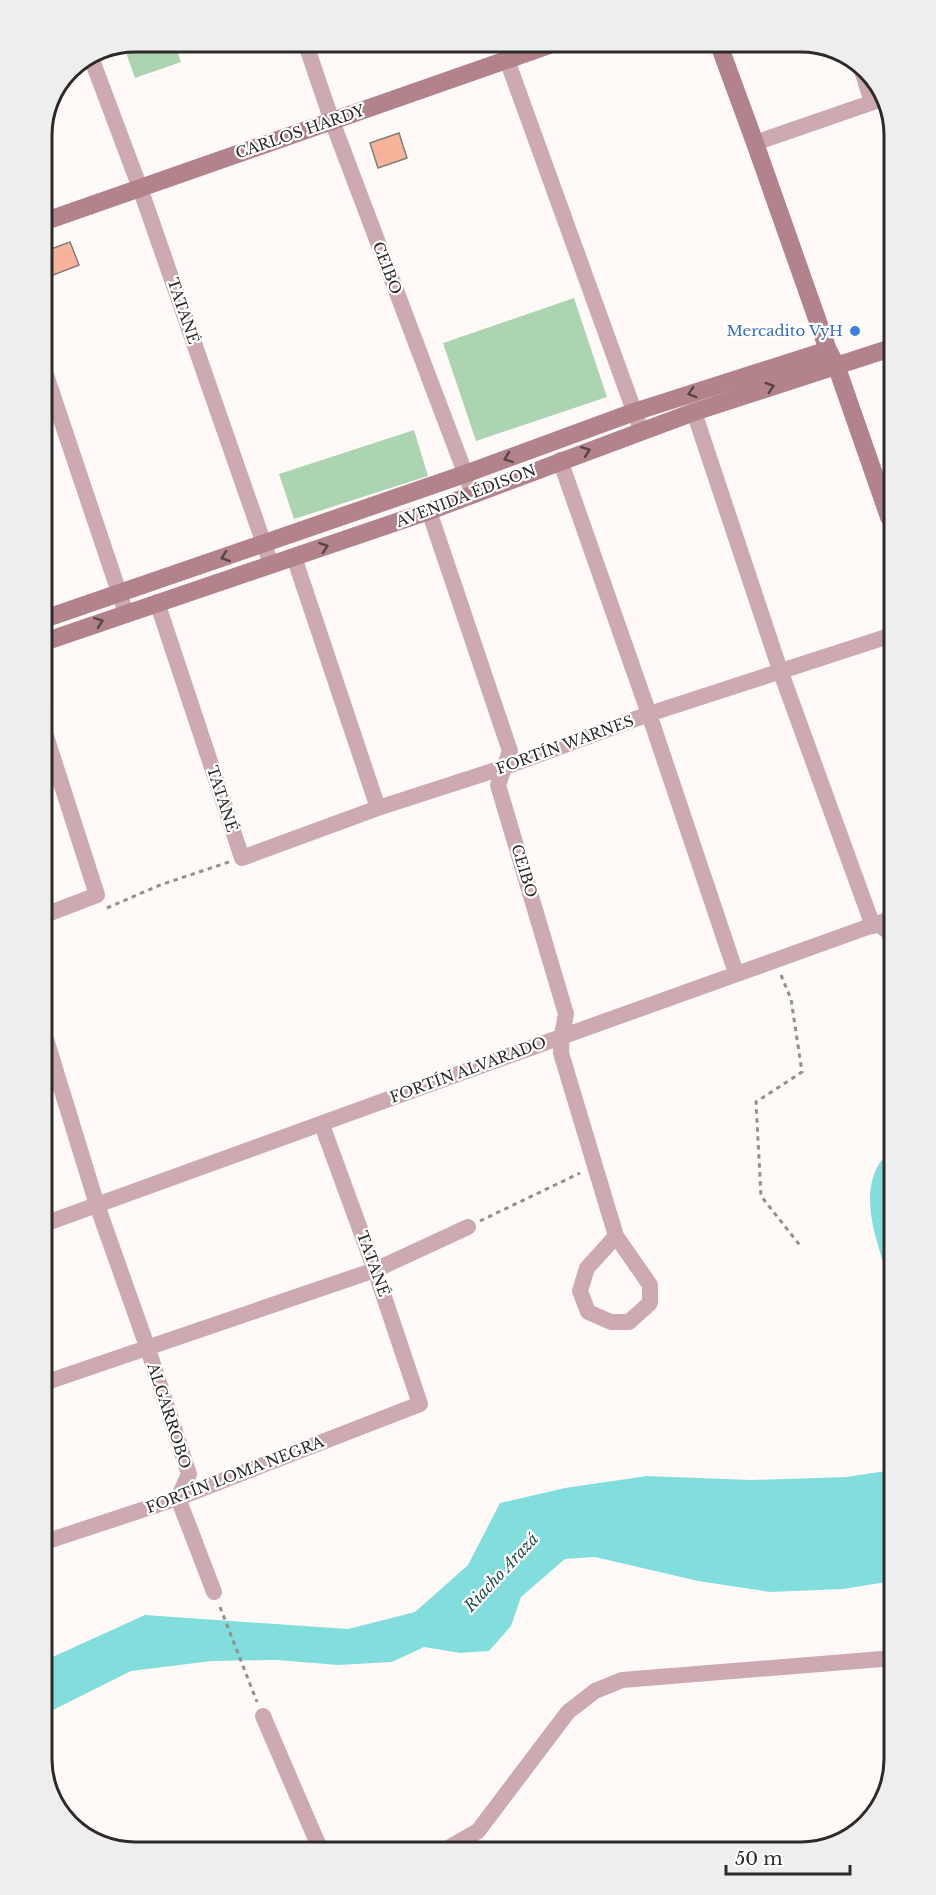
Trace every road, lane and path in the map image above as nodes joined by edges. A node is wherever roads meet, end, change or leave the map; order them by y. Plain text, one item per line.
1 (309, 52) edge
2 (528, 53) edge
3 (722, 53) edge
4 (507, 60) junction
5 (94, 64) edge
6 (876, 101) edge
7 (332, 121) junction
8 (755, 142) junction
9 (140, 188) junction
10 (53, 219) edge
11 (884, 350) edge
12 (832, 357) junction
13 (53, 395) edge
14 (694, 411) junction
15 (634, 412) junction
16 (641, 430) junction
17 (560, 460) junction
18 (465, 474) junction
19 (473, 494) junction
20 (884, 503) edge
21 (429, 511) junction
22 (264, 543) junction
23 (294, 557) junction
24 (271, 564) junction
25 (119, 592) junction
26 (157, 603) junction
27 (126, 613) junction
28 (53, 616) edge
29 (884, 638) edge
30 (53, 639) edge
31 (780, 670) junction
32 (649, 714) junction
33 (53, 757) edge
34 (505, 767) junction
35 (378, 807) junction
36 (242, 858) junction
37 (97, 895) junction
38 (53, 912) edge
39 (884, 921) edge
40 (873, 926) junction
41 (884, 933) edge
42 (775, 959) junction
43 (736, 974) junction
44 (562, 1035) junction
45 (52, 1060) edge
46 (322, 1125) junction
47 (595, 1165) junction
48 (97, 1205) junction
49 (52, 1221) edge
50 (468, 1227) joint
51 (616, 1236) junction
52 (802, 1248) dead end
53 (375, 1270) junction
54 (148, 1349) junction
55 (52, 1380) edge
56 (420, 1404) joint
57 (178, 1498) junction
58 (52, 1540) edge
59 (214, 1592) joint
60 (884, 1659) edge
61 (263, 1716) joint
62 (317, 1842) edge
63 (459, 1842) edge

1 - 7 street, CEIBO
2 - 4 main road, CARLOS HARDY
3 - 8 main road
4 - 7 main road, CARLOS HARDY
4 - 15 street
5 - 9 street, TATANÉ
6 - 8 street
7 - 9 main road, CARLOS HARDY
7 - 18 street, CEIBO
8 - 12 main road
9 - 10 main road, CARLOS HARDY
9 - 22 street, TATANÉ
11 - 12 main road, AVENIDA ÉDISON
14 -> 12 main road, AVENIDA ÉDISON
12 -> 15 main road, AVENIDA ÉDISON
12 - 20 main road
13 - 25 street
14 - 16 main road, AVENIDA ÉDISON
14 - 31 street
15 - 16 street
15 -> 18 main road, AVENIDA ÉDISON
17 -> 16 main road, AVENIDA ÉDISON
17 - 19 main road, AVENIDA ÉDISON
17 - 32 street
18 - 19 street, CEIBO
18 - 22 main road, AVENIDA ÉDISON
19 - 21 main road, AVENIDA ÉDISON
23 -> 21 main road, AVENIDA ÉDISON
21 - 34 street, CEIBO
22 - 24 street, TATANÉ
22 -> 25 main road, AVENIDA ÉDISON
23 - 24 main road, AVENIDA ÉDISON
23 - 35 street
24 - 26 main road, AVENIDA ÉDISON
25 - 27 street
25 - 28 main road, AVENIDA ÉDISON
26 - 27 main road, AVENIDA ÉDISON
26 - 36 street, TATANÉ
30 -> 27 main road, AVENIDA ÉDISON
29 - 31 street, FORTÍN WARNES
31 - 32 street, FORTÍN WARNES
31 - 40 street
32 - 34 street, FORTÍN WARNES
32 - 43 street
33 - 37 street
34 - 35 street, FORTÍN WARNES
34 - 44 street, CEIBO
35 - 36 street, FORTÍN WARNES
36 - 37 path
37 - 38 street
39 - 40 street, FORTÍN ALVARADO
40 - 41 lane
40 - 42 street, FORTÍN ALVARADO
42 - 43 street, FORTÍN ALVARADO
42 - 52 path
43 - 44 street, FORTÍN ALVARADO
44 - 46 street, FORTÍN ALVARADO
44 - 47 street, CEIBO
45 - 48 street, ALGARROBO
46 - 48 street, FORTÍN ALVARADO
46 - 53 street, TATANÉ
47 - 50 path
47 - 51 street, CEIBO
48 - 49 street, FORTÍN ALVARADO
48 - 54 street, ALGARROBO
50 - 53 street
51 - 51 street, CEIBO
53 - 54 street
53 - 56 street, TATANÉ
54 - 55 street
54 - 57 street, ALGARROBO
56 - 57 street, FORTÍN LOMA NEGRA
57 - 58 street, FORTÍN LOMA NEGRA
57 - 59 street
59 - 61 path
60 - 63 street
61 - 62 street

